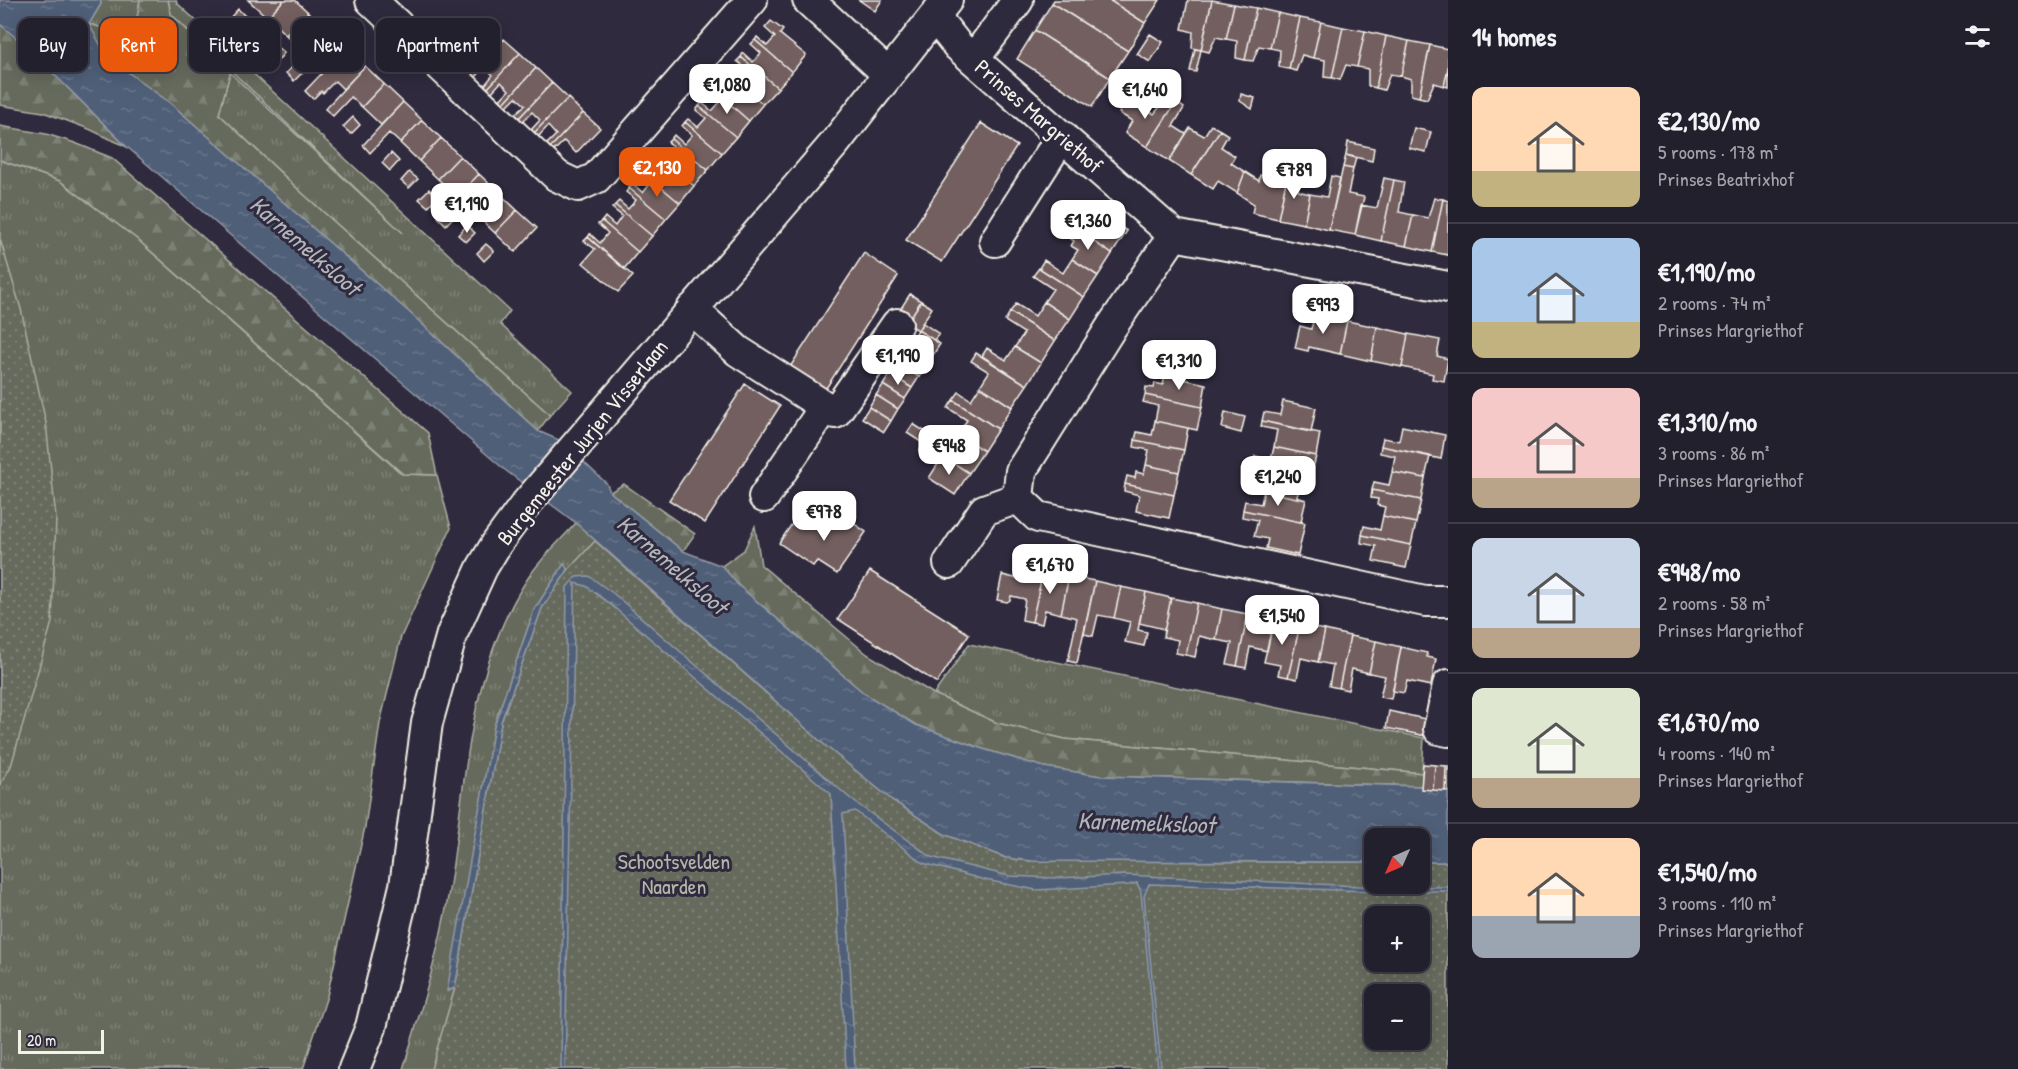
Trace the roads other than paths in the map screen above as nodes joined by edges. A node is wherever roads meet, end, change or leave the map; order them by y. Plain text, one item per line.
1 (371, 0) edge
2 (752, 0) edge
3 (808, 0) edge
4 (1018, 0) edge
5 (941, 8) edge
6 (974, 59) junction
7 (889, 75) junction
8 (1062, 136) junction
9 (1174, 235) junction
10 (995, 241) dead end
11 (1448, 287) edge
12 (692, 309) junction
13 (897, 324) dead end
14 (825, 407) junction
15 (765, 497) dead end
16 (1018, 498) junction
17 (949, 563) dead end
18 (1448, 601) edge
19 (1448, 685) edge
20 (1448, 731) edge
21 (354, 1069) edge

1 - 2 street
3 - 7 street
4 - 6 street
5 - 6 street, Prinses Margriethof
5 - 7 street, Burgemeester Jurjen Visserlaan
6 - 8 street, Prinses Margriethof
7 - 12 street, Burgemeester Jurjen Visserlaan
8 - 9 street, Prinses Margriethof
8 - 10 street
9 - 11 street
9 - 16 street
12 - 14 street
12 - 21 street, Burgemeester Jurjen Visserlaan
13 - 14 street
14 - 15 street
16 - 17 street
16 - 18 street
19 - 20 street

